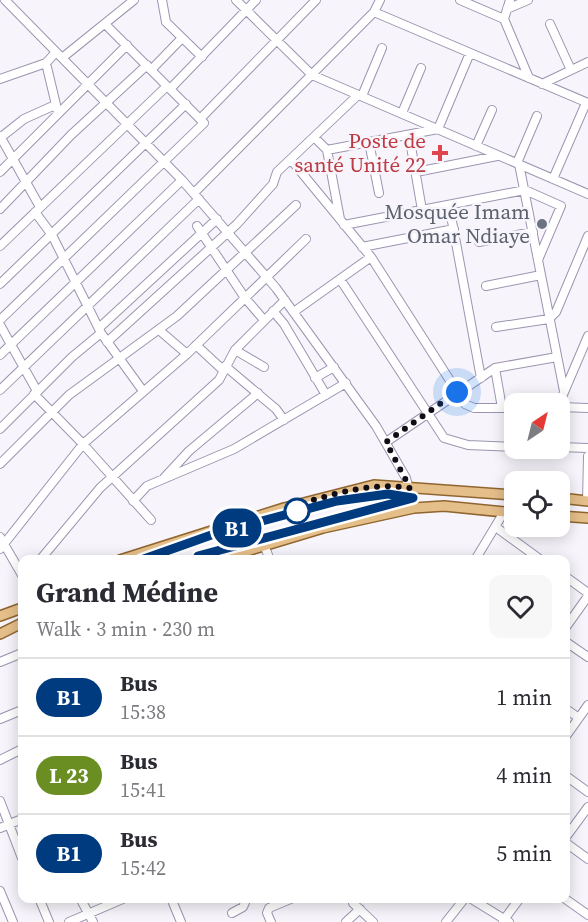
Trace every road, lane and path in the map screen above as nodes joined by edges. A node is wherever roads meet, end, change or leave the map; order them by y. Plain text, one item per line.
1 (4, 0) edge
2 (134, 0) edge
3 (162, 0) edge
4 (236, 0) edge
5 (256, 0) edge
6 (316, 0) edge
7 (380, 0) edge
8 (460, 0) edge
9 (510, 0) edge
10 (528, 0) edge
11 (0, 4) edge
12 (507, 9) junction
13 (246, 10) junction
14 (374, 12) junction
15 (504, 19) junction
16 (550, 24) dead end
17 (106, 25) junction
18 (182, 38) junction
19 (277, 40) junction
20 (127, 45) junction
21 (382, 48) dead end
22 (470, 53) junction
23 (59, 55) junction
24 (202, 57) junction
25 (588, 62) edge
26 (46, 63) junction
27 (149, 68) junction
28 (421, 68) dead end
29 (571, 70) junction
30 (312, 75) junction
31 (0, 78) edge
32 (529, 78) junction
33 (88, 84) junction
34 (542, 84) junction
35 (169, 87) junction
36 (360, 95) junction
37 (587, 103) edge
38 (106, 104) junction
39 (55, 105) junction
40 (186, 105) junction
41 (492, 110) dead end
42 (58, 114) junction
43 (402, 114) junction
44 (537, 116) dead end
45 (200, 119) junction
46 (126, 125) junction
47 (438, 129) junction
48 (409, 135) junction
49 (0, 137) edge
50 (315, 138) junction
51 (369, 142) junction
52 (145, 144) junction
53 (477, 146) junction
54 (327, 150) junction
55 (498, 155) junction
56 (292, 161) junction
57 (13, 162) junction
58 (163, 162) junction
59 (518, 164) junction
60 (0, 172) edge
61 (416, 172) junction
62 (553, 179) junction
63 (182, 180) junction
64 (26, 185) junction
65 (525, 190) junction
66 (379, 194) dead end
67 (588, 194) edge
68 (197, 196) junction
69 (296, 205) dead end
70 (449, 205) junction
71 (0, 209) edge
72 (38, 210) junction
73 (422, 210) junction
74 (217, 219) junction
75 (342, 222) junction
76 (454, 229) junction
77 (200, 230) junction
78 (229, 232) junction
79 (533, 232) junction
80 (52, 236) junction
81 (588, 236) edge
82 (306, 239) dead end
83 (479, 242) dead end
84 (0, 246) edge
85 (211, 246) junction
86 (362, 247) junction
87 (247, 253) junction
88 (371, 257) junction
89 (63, 260) junction
90 (538, 260) junction
91 (228, 271) junction
92 (541, 275) junction
93 (267, 277) junction
94 (340, 279) junction
95 (75, 283) junction
96 (0, 284) edge
97 (486, 286) dead end
98 (245, 298) junction
99 (285, 300) junction
100 (87, 306) junction
101 (273, 311) junction
102 (295, 311) junction
103 (549, 319) junction
104 (0, 320) edge
105 (264, 320) junction
106 (0, 325) edge
107 (496, 327) dead end
108 (159, 330) junction
109 (100, 331) junction
110 (588, 336) edge
111 (107, 342) junction
112 (10, 345) junction
113 (196, 345) junction
114 (235, 350) junction
115 (187, 354) junction
116 (0, 355) edge
117 (557, 357) junction
118 (119, 359) junction
119 (264, 367) dead end
120 (334, 367) junction
121 (23, 368) junction
122 (225, 368) junction
123 (495, 369) junction
124 (315, 378) junction
125 (481, 378) junction
126 (346, 383) junction
127 (0, 390) edge
128 (143, 391) junction
129 (35, 392) junction
130 (457, 392) junction
131 (564, 392) joint
132 (258, 393) junction
133 (326, 395) junction
134 (570, 406) edge
135 (502, 408) joint
136 (588, 408) edge
137 (52, 412) junction
138 (428, 413) junction
139 (284, 420) junction
140 (0, 429) edge
141 (386, 442) junction
142 (83, 444) junction
143 (504, 447) edge
144 (570, 447) edge
145 (588, 448) edge
146 (588, 456) edge
147 (0, 464) edge
148 (111, 477) junction
149 (163, 480) junction
150 (410, 488) junction
151 (504, 494) edge
152 (570, 499) edge
153 (133, 501) junction
154 (588, 501) edge
155 (414, 508) junction
156 (504, 512) joint
157 (570, 517) edge
158 (588, 518) edge
159 (151, 520) dead end
160 (497, 528) junction
161 (1, 543) edge
162 (264, 545) junction
163 (44, 555) edge
164 (136, 555) edge
165 (233, 555) edge
166 (268, 555) edge
167 (480, 555) edge
168 (534, 555) edge
169 (18, 569) edge
170 (570, 580) edge
171 (588, 595) edge
172 (18, 609) edge
173 (0, 616) edge
174 (570, 619) edge
175 (18, 625) edge
176 (0, 634) edge
177 (570, 645) edge
178 (18, 655) edge
179 (588, 657) edge
180 (0, 662) edge
181 (588, 705) edge
182 (18, 712) edge
183 (570, 712) edge
184 (579, 718) junction
185 (0, 719) edge
186 (570, 730) edge
187 (18, 751) edge
188 (0, 760) edge
189 (570, 779) edge
190 (588, 792) edge
191 (0, 801) edge
192 (588, 807) edge
193 (18, 821) edge
194 (8, 825) junction
195 (0, 828) edge
196 (570, 832) edge
197 (570, 846) edge
198 (18, 849) edge
199 (588, 859) edge
200 (0, 891) edge
201 (570, 902) edge
202 (41, 903) edge
203 (82, 903) edge
204 (112, 903) edge
205 (173, 903) edge
206 (245, 903) edge
207 (282, 903) edge
208 (353, 903) edge
209 (461, 903) edge
210 (478, 903) edge
211 (516, 903) edge
212 (232, 913) dead end
213 (87, 914) junction
214 (364, 915) edge
215 (588, 915) edge
216 (505, 921) edge
217 (13, 922) edge
218 (49, 922) edge
219 (69, 922) edge
220 (93, 922) edge
221 (182, 922) edge
222 (271, 922) edge
223 (346, 922) edge
224 (373, 922) edge
225 (446, 922) edge

1 - 11 street
1 - 23 street
2 - 17 street
3 - 18 street
4 - 13 street
5 - 13 street
6 - 19 street
7 - 14 street
8 - 15 street
9 - 12 street
10 - 12 street
12 - 15 street
13 - 19 street
13 - 24 street
14 - 22 street
14 - 30 street
15 - 32 street
16 - 29 street
17 - 20 street
17 - 23 street
18 - 24 street
18 - 27 street
19 - 30 street
19 - 45 street
20 - 27 street
20 - 33 street
21 - 36 street
22 - 32 street
22 - 47 street
23 - 26 street
23 - 33 street
24 - 35 street
25 - 29 street
26 - 31 street
26 - 39 street
27 - 35 street
27 - 38 street
28 - 43 street
29 - 34 street
30 - 36 street
30 - 68 street
32 - 34 street
33 - 38 street
33 - 42 street
34 - 37 street
35 - 40 street
35 - 46 street
36 - 43 street
36 - 50 street
37 - 62 street
38 - 46 street
38 - 64 street
39 - 42 street
39 - 49 street
40 - 45 street
40 - 52 street
41 - 53 street
42 - 57 street
43 - 47 street
44 - 59 street
45 - 58 street
46 - 52 street
46 - 72 street
47 - 48 street
47 - 53 street
48 - 51 street
48 - 61 street
49 - 57 street
50 - 54 street
50 - 56 street
51 - 54 street
51 - 66 street
52 - 58 street
52 - 80 street
53 - 55 street
54 - 75 street
55 - 59 street
55 - 61 street
56 - 75 street
56 - 78 street
57 - 60 street
57 - 64 street
58 - 63 street
58 - 89 street
59 - 62 street
59 - 65 street
61 - 73 street
62 - 67 street
63 - 68 street
63 - 95 street
64 - 71 street
64 - 72 street
65 - 70 street
65 - 79 street
65 - 90 street
68 - 74 street
68 - 100 street
69 - 87 street
70 - 73 street
70 - 76 street
72 - 80 street
72 - 84 street
73 - 75 street
74 - 77 street
74 - 78 street
75 - 86 street
76 - 86 street
76 - 125 street
77 - 85 street
77 - 109 street
78 - 85 street
78 - 87 street
79 - 83 street
79 - 90 street
80 - 89 street
80 - 96 street
81 - 103 street
82 - 93 street
85 - 91 street
85 - 111 street
86 - 88 street
87 - 91 street
87 - 93 street
88 - 94 street
88 - 130 street
89 - 95 street
89 - 104 street
90 - 92 street
91 - 98 street
91 - 108 street
92 - 97 street
92 - 103 street
93 - 98 street
93 - 99 street
94 - 102 street
94 - 138 street
95 - 100 street
95 - 112 street
98 - 105 street
98 - 113 street
99 - 101 street
99 - 102 street
100 - 109 street
100 - 121 street
101 - 105 street
101 - 124 street
102 - 120 street
103 - 107 street
103 - 117 street
105 - 114 street
106 - 112 street
108 - 115 street
108 - 118 street
109 - 111 street
109 - 129 street
110 - 131 street
111 - 118 street
112 - 116 street
112 - 121 street
113 - 115 street
113 - 122 street
114 - 119 street
114 - 122 street
115 - 128 street
117 - 123 street
117 - 131 street
118 - 128 street
118 - 137 street
120 - 124 street
120 - 126 street
121 - 127 street
121 - 129 street
122 - 132 street
122 - 148 street
123 - 125 street
123 - 135 street
124 - 133 street
125 - 130 street
126 - 133 street
126 - 141 street
128 - 142 street
129 - 137 street
129 - 140 street
130 - 135 street
130 - 138 street
132 - 139 street
132 - 149 street
133 - 139 street
134 - 136 street
137 - 142 street
137 - 147 street
138 - 141 street
138 - 143 street
139 - 149 street
141 - 150 street
142 - 148 street
142 - 161 street
144 - 145 street
146 - 154 street
148 - 153 street
148 - 163 street
149 - 153 street
150 - 151 main road
150 - 155 street
150 - 164 main road
152 - 154 main road
153 - 159 street
155 - 156 main road
155 - 162 main road
156 - 160 street
157 - 158 main road
160 - 167 street
160 - 168 street
161 - 169 street
162 - 165 main road
162 - 166 street
170 - 171 street
171 - 174 street
172 - 173 main road
175 - 176 main road
177 - 179 street
178 - 180 street
181 - 184 street
182 - 185 street
183 - 184 street
184 - 186 street
187 - 188 street
189 - 190 street
191 - 194 street
192 - 196 street
193 - 194 street
194 - 195 street
194 - 198 street
197 - 199 street
200 - 217 street
201 - 215 street
202 - 218 street
203 - 213 street
204 - 213 street
205 - 221 street
206 - 212 street
207 - 222 street
208 - 214 street
209 - 225 street
210 - 216 street
211 - 216 street
213 - 219 street
213 - 220 street
214 - 223 street
214 - 224 street

